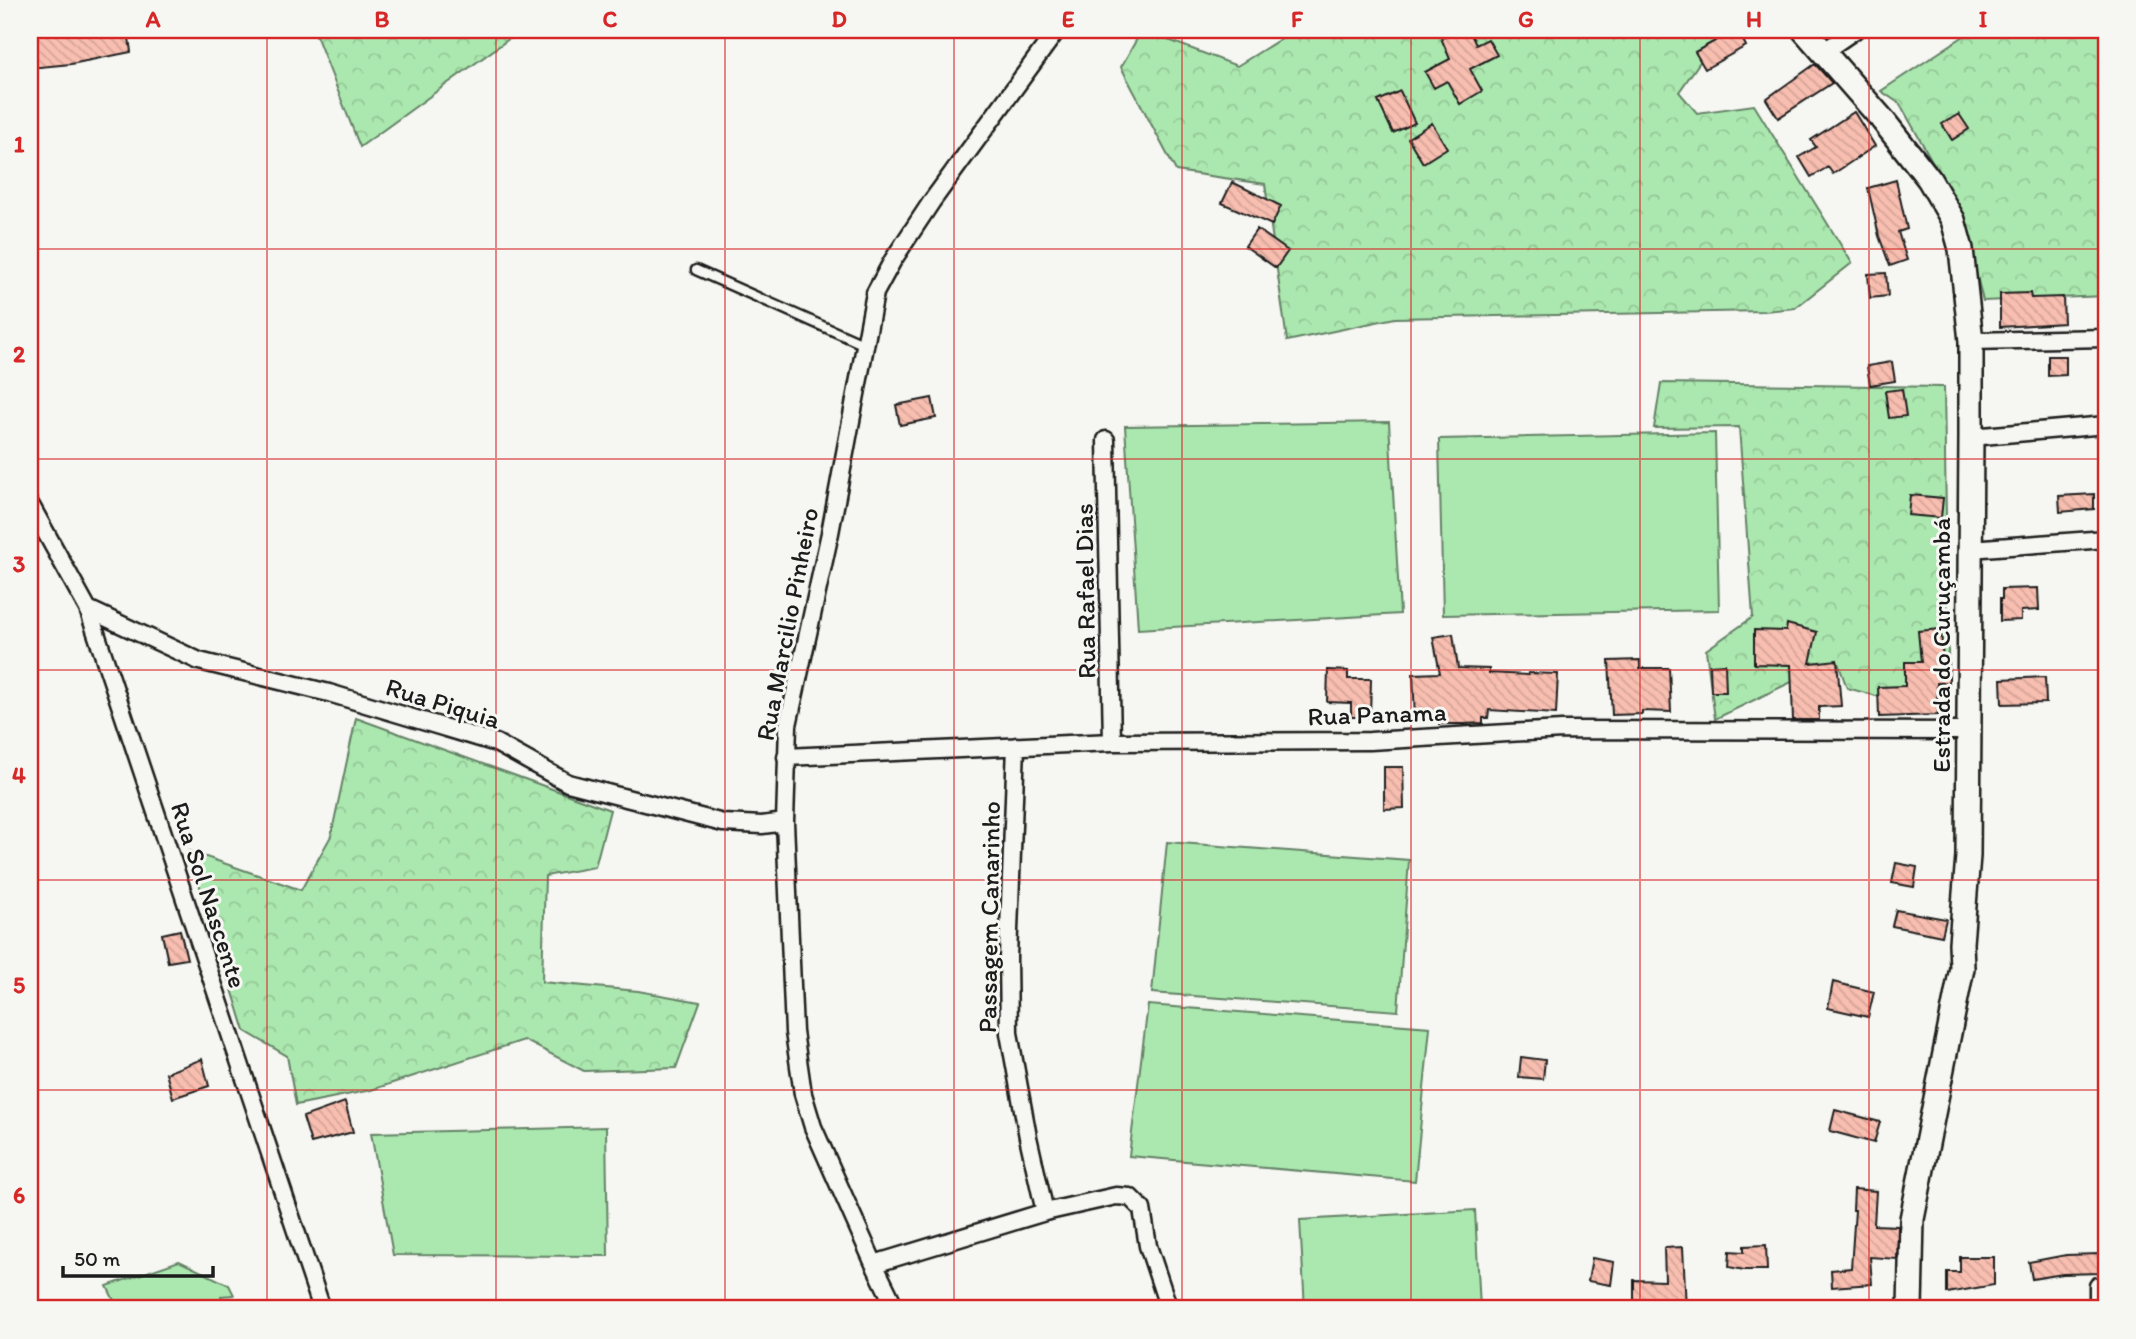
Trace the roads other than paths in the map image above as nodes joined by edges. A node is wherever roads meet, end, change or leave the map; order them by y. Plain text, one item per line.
1 (1057, 30) edge
2 (1804, 30) edge
3 (1855, 30) edge
4 (1823, 52) junction
5 (696, 270) dead end
6 (2106, 338) edge
7 (1971, 341) junction
8 (865, 345) junction
9 (2106, 425) edge
10 (1971, 437) junction
11 (1107, 440) dead end
12 (30, 505) edge
13 (2106, 539) edge
14 (1969, 549) junction
15 (88, 609) junction
16 (1969, 731) junction
17 (1112, 742) junction
18 (1016, 746) junction
19 (786, 757) junction
20 (785, 822) junction
21 (1045, 1212) junction
22 (874, 1264) junction
23 (2098, 1286) dead end
24 (322, 1309) edge
25 (896, 1309) edge
26 (1169, 1309) edge
27 (1910, 1309) edge
28 (2098, 1309) edge

1 - 8 street, Rua Marcilio Pinheiro
2 - 4 street, Estrada do Curuçambá
3 - 4 street
4 - 7 street, Estrada do Curuçambá
5 - 8 lane
6 - 7 street
7 - 10 street, Estrada do Curuçambá
8 - 19 street, Rua Marcilio Pinheiro
9 - 10 street
10 - 14 street, Estrada do Curuçambá
11 - 17 street, Rua Rafael Dias
12 - 15 street, Rua Sol Nascente
13 - 14 street
14 - 16 street, Estrada do Curuçambá
15 - 20 street, Rua Piquia
15 - 24 street, Rua Sol Nascente
16 - 17 street, Rua Panama
16 - 27 street, Estrada do Curuçambá
17 - 18 street, Rua Panama
18 - 19 street, Rua Panama
18 - 21 street, Passagem Canarinho
19 - 20 street, Rua Marcilio Pinheiro
20 - 22 street, Rua Marcilio Pinheiro
21 - 22 street
21 - 26 street
22 - 25 street, Rua Marcilio Pinheiro
23 - 28 street

